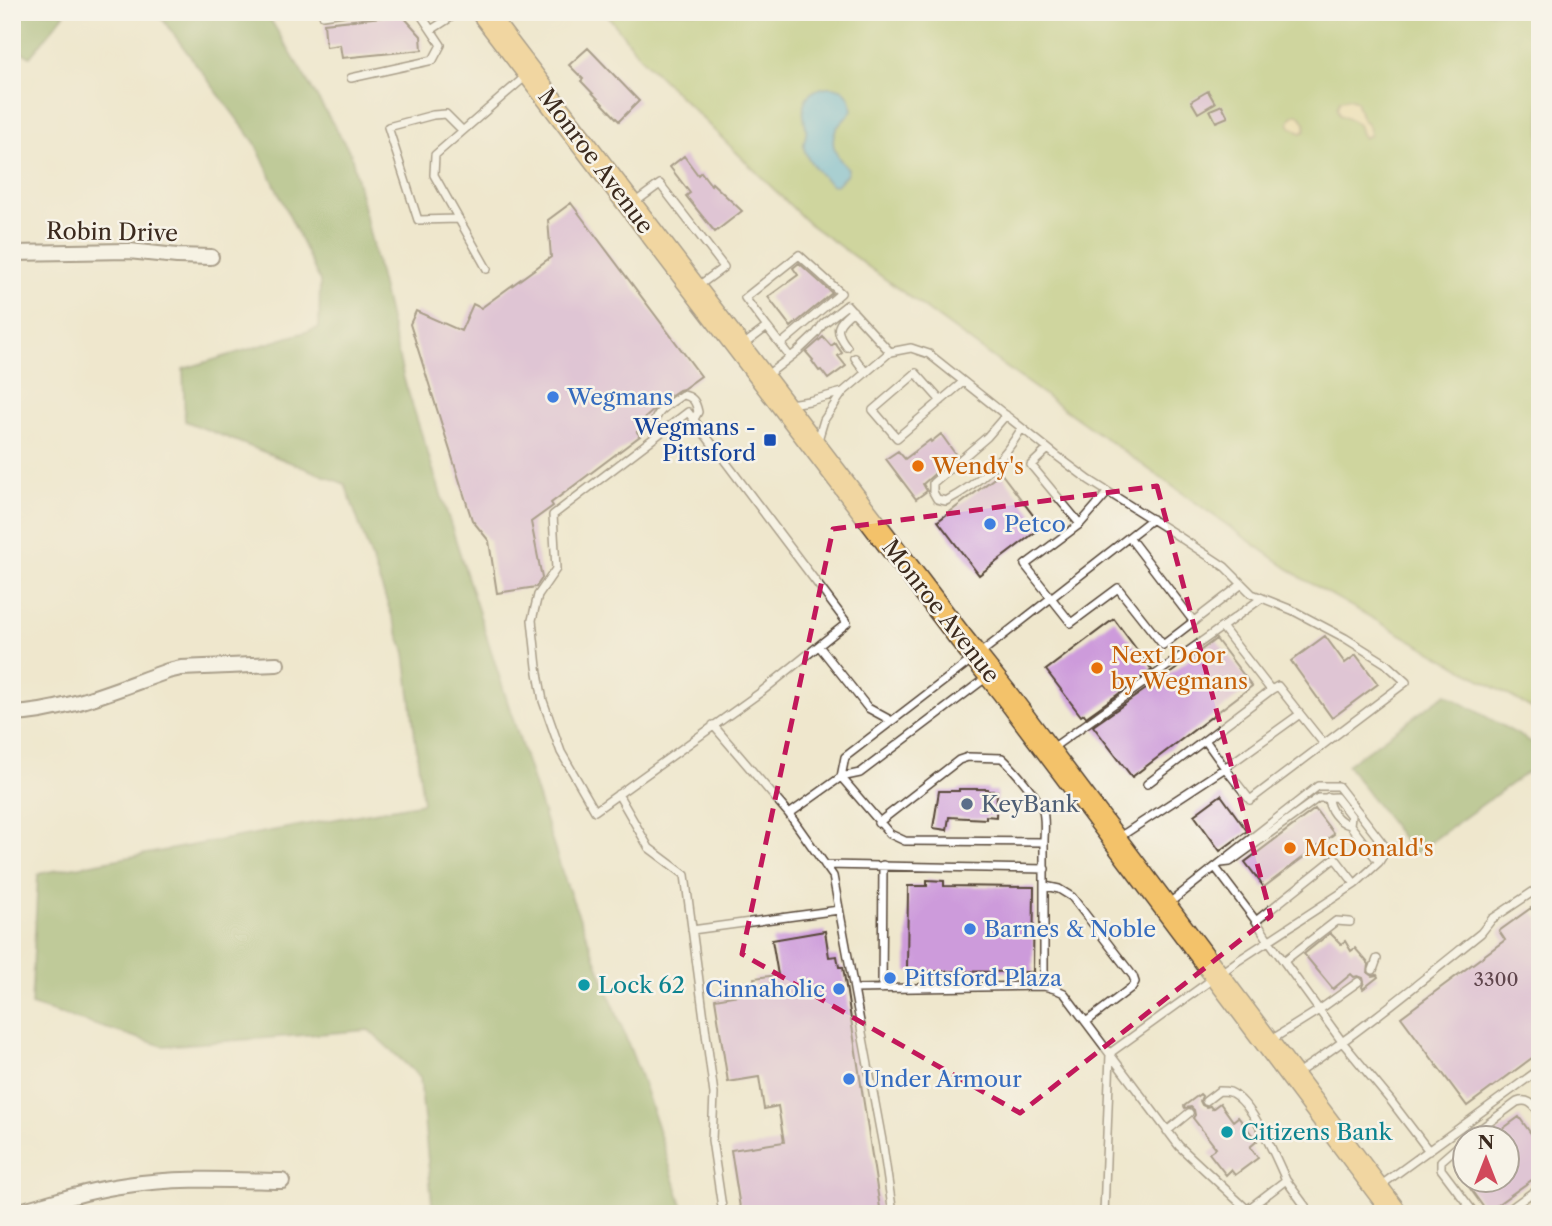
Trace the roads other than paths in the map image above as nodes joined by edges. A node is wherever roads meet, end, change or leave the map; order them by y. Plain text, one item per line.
1 (344, 12) edge
2 (418, 12) edge
3 (459, 12) edge
4 (483, 12) edge
5 (323, 15) dead end
6 (431, 30) junction
7 (529, 74) junction
8 (351, 78) dead end
9 (462, 130) junction
10 (630, 206) junction
11 (459, 219) junction
12 (12, 253) edge
13 (211, 257) dead end
14 (487, 269) dead end
15 (695, 289) junction
16 (853, 311) junction
17 (767, 327) junction
18 (781, 344) junction
19 (847, 347) dead end
20 (740, 348) junction
21 (890, 352) junction
22 (790, 357) junction
23 (855, 358) dead end
24 (866, 373) junction
25 (763, 379) junction
26 (963, 382) junction
27 (843, 393) junction
28 (941, 401) junction
29 (782, 404) junction
30 (1006, 415) junction
31 (694, 419) junction
32 (1023, 428) junction
33 (657, 435) junction
34 (1048, 449) junction
35 (818, 451) junction
36 (1108, 492) junction
37 (1152, 519) junction
38 (1080, 524) junction
39 (1129, 537) junction
40 (1242, 584) junction
41 (1051, 598) junction
42 (1262, 598) junction
43 (1194, 622) junction
44 (1222, 627) junction
45 (819, 646) junction
46 (277, 664) dead end
47 (983, 666) junction
48 (1271, 690) junction
49 (12, 714) edge
50 (1300, 714) junction
51 (892, 721) junction
52 (713, 725) junction
53 (1205, 740) junction
54 (1324, 744) junction
55 (1048, 752) junction
56 (1225, 768) junction
57 (841, 777) junction
58 (1147, 784) dead end
59 (618, 794) junction
60 (789, 814) junction
61 (878, 823) junction
62 (1115, 840) junction
63 (1044, 842) junction
64 (1379, 862) junction
65 (825, 865) junction
66 (883, 865) junction
67 (1217, 865) junction
68 (1045, 869) junction
69 (1355, 884) junction
70 (1045, 886) junction
71 (1540, 887) edge
72 (1165, 906) junction
73 (839, 910) junction
74 (1256, 921) junction
75 (1350, 922) dead end
76 (692, 930) junction
77 (1269, 941) junction
78 (1377, 959) dead end
79 (1284, 961) junction
80 (1373, 970) dead end
81 (1217, 976) junction
82 (1358, 982) dead end
83 (1044, 986) junction
84 (854, 989) junction
85 (882, 989) junction
86 (1319, 1010) junction
87 (1086, 1022) junction
88 (1267, 1043) junction
89 (1343, 1043) junction
90 (1110, 1053) junction
91 (1540, 1069) edge
92 (1293, 1077) junction
93 (1206, 1101) dead end
94 (1189, 1113) dead end
95 (1540, 1113) edge
96 (1487, 1124) edge
97 (1167, 1130) junction
98 (1429, 1151) junction
99 (1450, 1153) edge
100 (1286, 1180) junction
101 (282, 1181) dead end
102 (1450, 1181) edge
103 (1540, 1186) edge
104 (1377, 1189) junction
105 (1460, 1194) edge
106 (1250, 1212) edge
107 (12, 1213) edge
108 (723, 1214) edge
109 (893, 1214) edge
110 (1104, 1214) edge
111 (1311, 1214) edge
112 (1396, 1214) edge
113 (1475, 1214) edge
114 (1503, 1214) edge

1 - 5 lane
2 - 6 lane
3 - 6 lane
4 - 7 main road, Monroe Avenue
6 - 8 lane
7 - 9 lane
7 - 10 main road, Monroe Avenue
9 - 11 lane
9 - 11 lane
10 - 15 main road, Monroe Avenue
10 - 15 lane
11 - 14 lane
12 - 13 street, Robin Drive
15 - 20 main road, Monroe Avenue
16 - 19 lane
16 - 21 lane
16 - 22 lane
17 - 18 lane
17 - 18 lane
17 - 20 lane
18 - 22 lane
20 - 25 main road, Monroe Avenue
21 - 24 lane
21 - 26 lane
22 - 25 lane
23 - 24 lane
24 - 27 lane
25 - 29 main road, Monroe Avenue
26 - 28 lane
26 - 30 lane
27 - 29 lane
27 - 35 lane
28 - 28 lane
29 - 35 main road, Monroe Avenue
30 - 32 lane
30 - 32 lane
31 - 33 lane
31 - 33 lane
31 - 45 lane
32 - 34 lane
33 - 59 lane
34 - 36 lane
34 - 38 lane
35 - 47 main road, Monroe Avenue
36 - 37 lane
36 - 38 lane
37 - 39 lane
37 - 40 lane
38 - 41 lane
39 - 41 lane
39 - 43 lane
40 - 42 lane
40 - 43 lane
41 - 43 lane
41 - 47 lane
42 - 44 lane
42 - 54 lane
44 - 48 lane
44 - 55 lane
45 - 51 lane
45 - 52 lane
46 - 49 street
47 - 51 lane
47 - 55 main road, Monroe Avenue
47 - 57 lane
48 - 50 lane
48 - 53 lane
50 - 54 lane
50 - 56 lane
51 - 57 lane
52 - 59 lane
52 - 60 lane
53 - 56 lane
53 - 58 lane
54 - 56 lane
55 - 62 main road, Monroe Avenue
56 - 62 lane
57 - 60 lane
57 - 61 lane
59 - 76 lane
60 - 65 lane
61 - 63 lane
61 - 63 lane
62 - 72 main road, Monroe Avenue
63 - 68 lane
64 - 67 lane
64 - 67 lane
64 - 69 lane
65 - 66 lane
65 - 73 lane
66 - 68 lane
66 - 85 lane
67 - 72 lane
67 - 74 lane
68 - 70 lane
69 - 74 lane
69 - 77 lane
70 - 83 lane
70 - 87 lane
71 - 89 lane
72 - 81 main road, Monroe Avenue
73 - 76 lane
73 - 84 lane
74 - 77 lane
75 - 79 lane
76 - 108 lane
77 - 79 lane
77 - 81 lane
78 - 80 lane
79 - 86 lane
81 - 88 main road, Monroe Avenue
81 - 90 lane
82 - 86 lane
83 - 85 lane
83 - 87 lane
84 - 85 lane
84 - 109 lane
86 - 88 lane
86 - 89 lane
87 - 90 lane
88 - 92 main road, Monroe Avenue
89 - 92 lane
89 - 98 lane
90 - 97 lane
90 - 110 lane
91 - 98 lane
92 - 104 main road, Monroe Avenue
93 - 100 lane
94 - 97 lane
95 - 96 lane
97 - 106 lane
98 - 104 lane
99 - 102 lane
100 - 106 lane
100 - 111 lane
101 - 107 street
103 - 114 lane
104 - 112 main road, Monroe Avenue
105 - 113 lane

